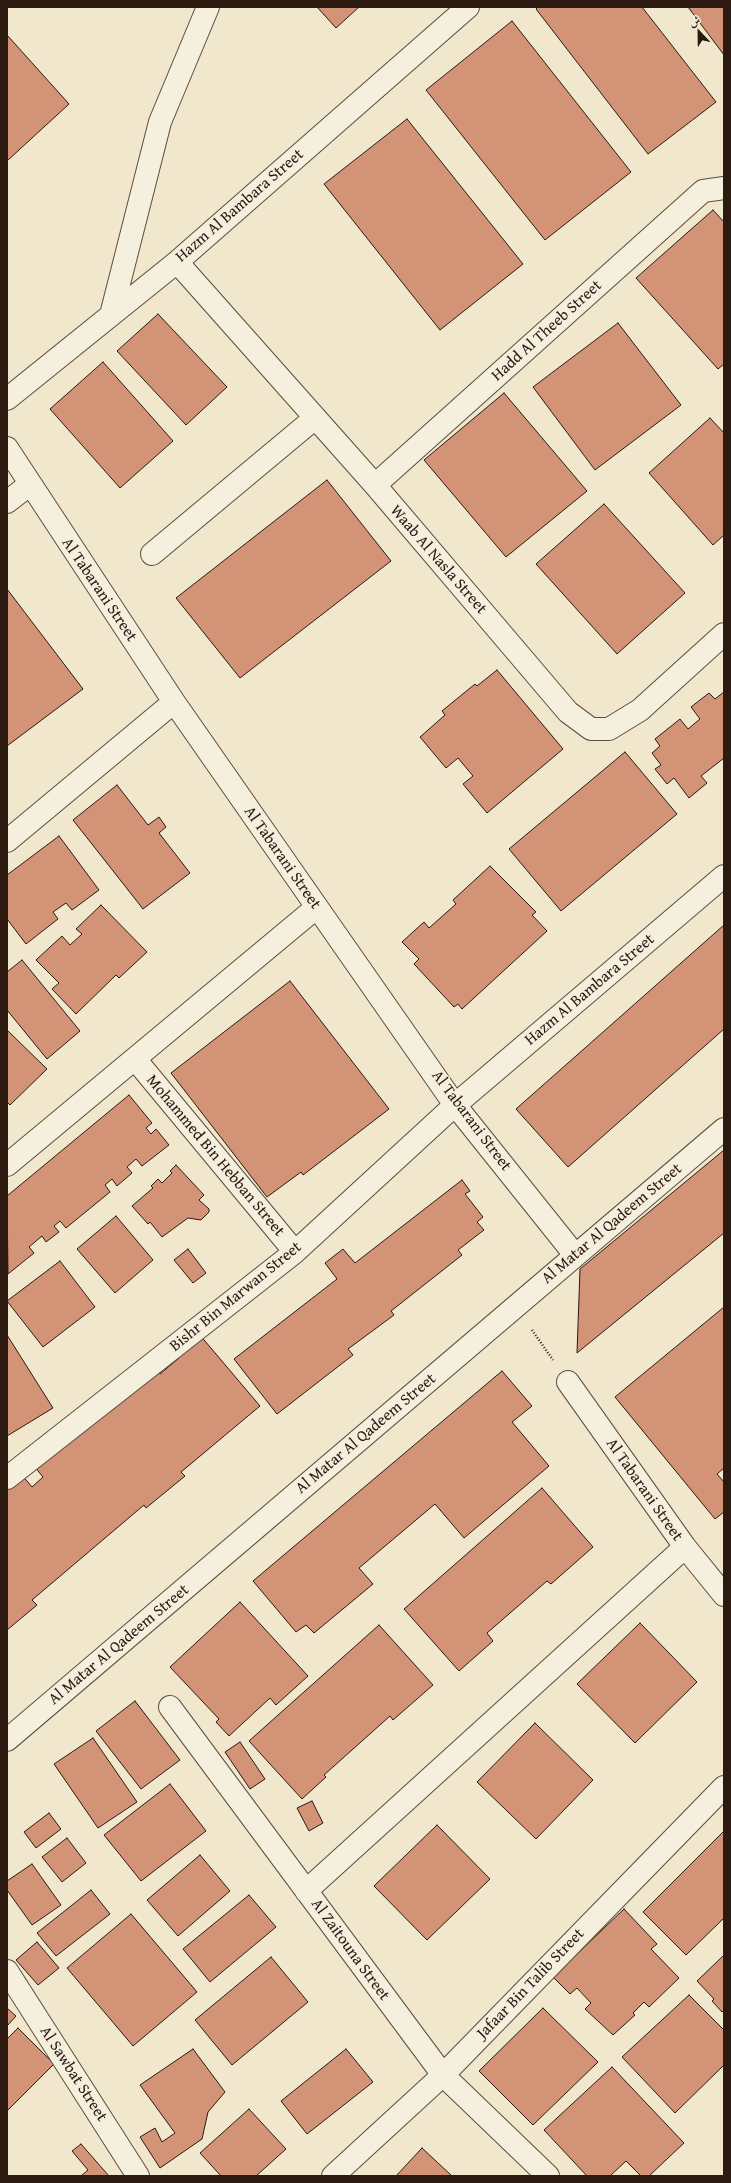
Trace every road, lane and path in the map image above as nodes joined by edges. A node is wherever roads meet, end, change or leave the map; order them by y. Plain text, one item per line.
1 (208, 7) edge
2 (468, 7) edge
3 (724, 188) edge
4 (177, 262) junction
5 (111, 315) junction
6 (7, 399) edge
7 (315, 418) junction
8 (7, 448) edge
9 (29, 485) junction
10 (375, 486) junction
11 (7, 502) edge
12 (152, 554) dead end
13 (724, 634) edge
14 (174, 702) junction
15 (7, 841) edge
16 (724, 876) edge
17 (317, 907) junction
18 (135, 1059) junction
19 (455, 1105) junction
20 (724, 1129) edge
21 (7, 1165) edge
22 (295, 1252) junction
23 (575, 1255) junction
24 (516, 1306) junction
25 (568, 1382) joint
26 (7, 1478) edge
27 (685, 1547) junction
28 (724, 1595) edge
29 (170, 1707) dead end
30 (7, 1740) edge
31 (724, 1787) edge
32 (306, 1891) junction
33 (7, 1971) edge
34 (443, 2075) junction
35 (138, 2176) edge
36 (333, 2176) edge
37 (548, 2176) edge

1 - 5 street
2 - 4 street, Hazm Al Bambara Street
3 - 10 street, Hadd Al Theeb Street
4 - 5 street, Hazm Al Bambara Street
4 - 7 street, Waab Al Nasla Street
5 - 6 street, Hazm Al Bambara Street
7 - 10 street, Waab Al Nasla Street
7 - 12 street
8 - 9 street, Al Tabarani Street
9 - 11 street
9 - 14 street, Al Tabarani Street
10 - 13 street, Waab Al Nasla Street
14 - 15 street
14 - 17 street, Al Tabarani Street
16 - 19 street, Hazm Al Bambara Street
17 - 18 street, Mohammed Bin Hebban Street
17 - 19 street, Al Tabarani Street
18 - 21 street, Mohammed Bin Hebban Street
18 - 22 street, Mohammed Bin Hebban Street
19 - 22 street, Bishr Bin Marwan Street
19 - 23 street, Al Tabarani Street
20 - 23 street, Al Matar Al Qadeem Street
22 - 26 street, Bishr Bin Marwan Street
23 - 24 street, Al Matar Al Qadeem Street
24 - 25 path
24 - 30 street, Al Matar Al Qadeem Street
25 - 27 street, Al Tabarani Street
27 - 28 street, Al Tabarani Street
27 - 32 street
29 - 32 street, Al Zaitouna Street
31 - 34 street, Jafaar Bin Talib Street
32 - 34 street, Al Zaitouna Street
33 - 35 street, Al Sawbat Street
34 - 36 street, Jafaar Bin Talib Street
34 - 37 street, Al Zaitouna Street

